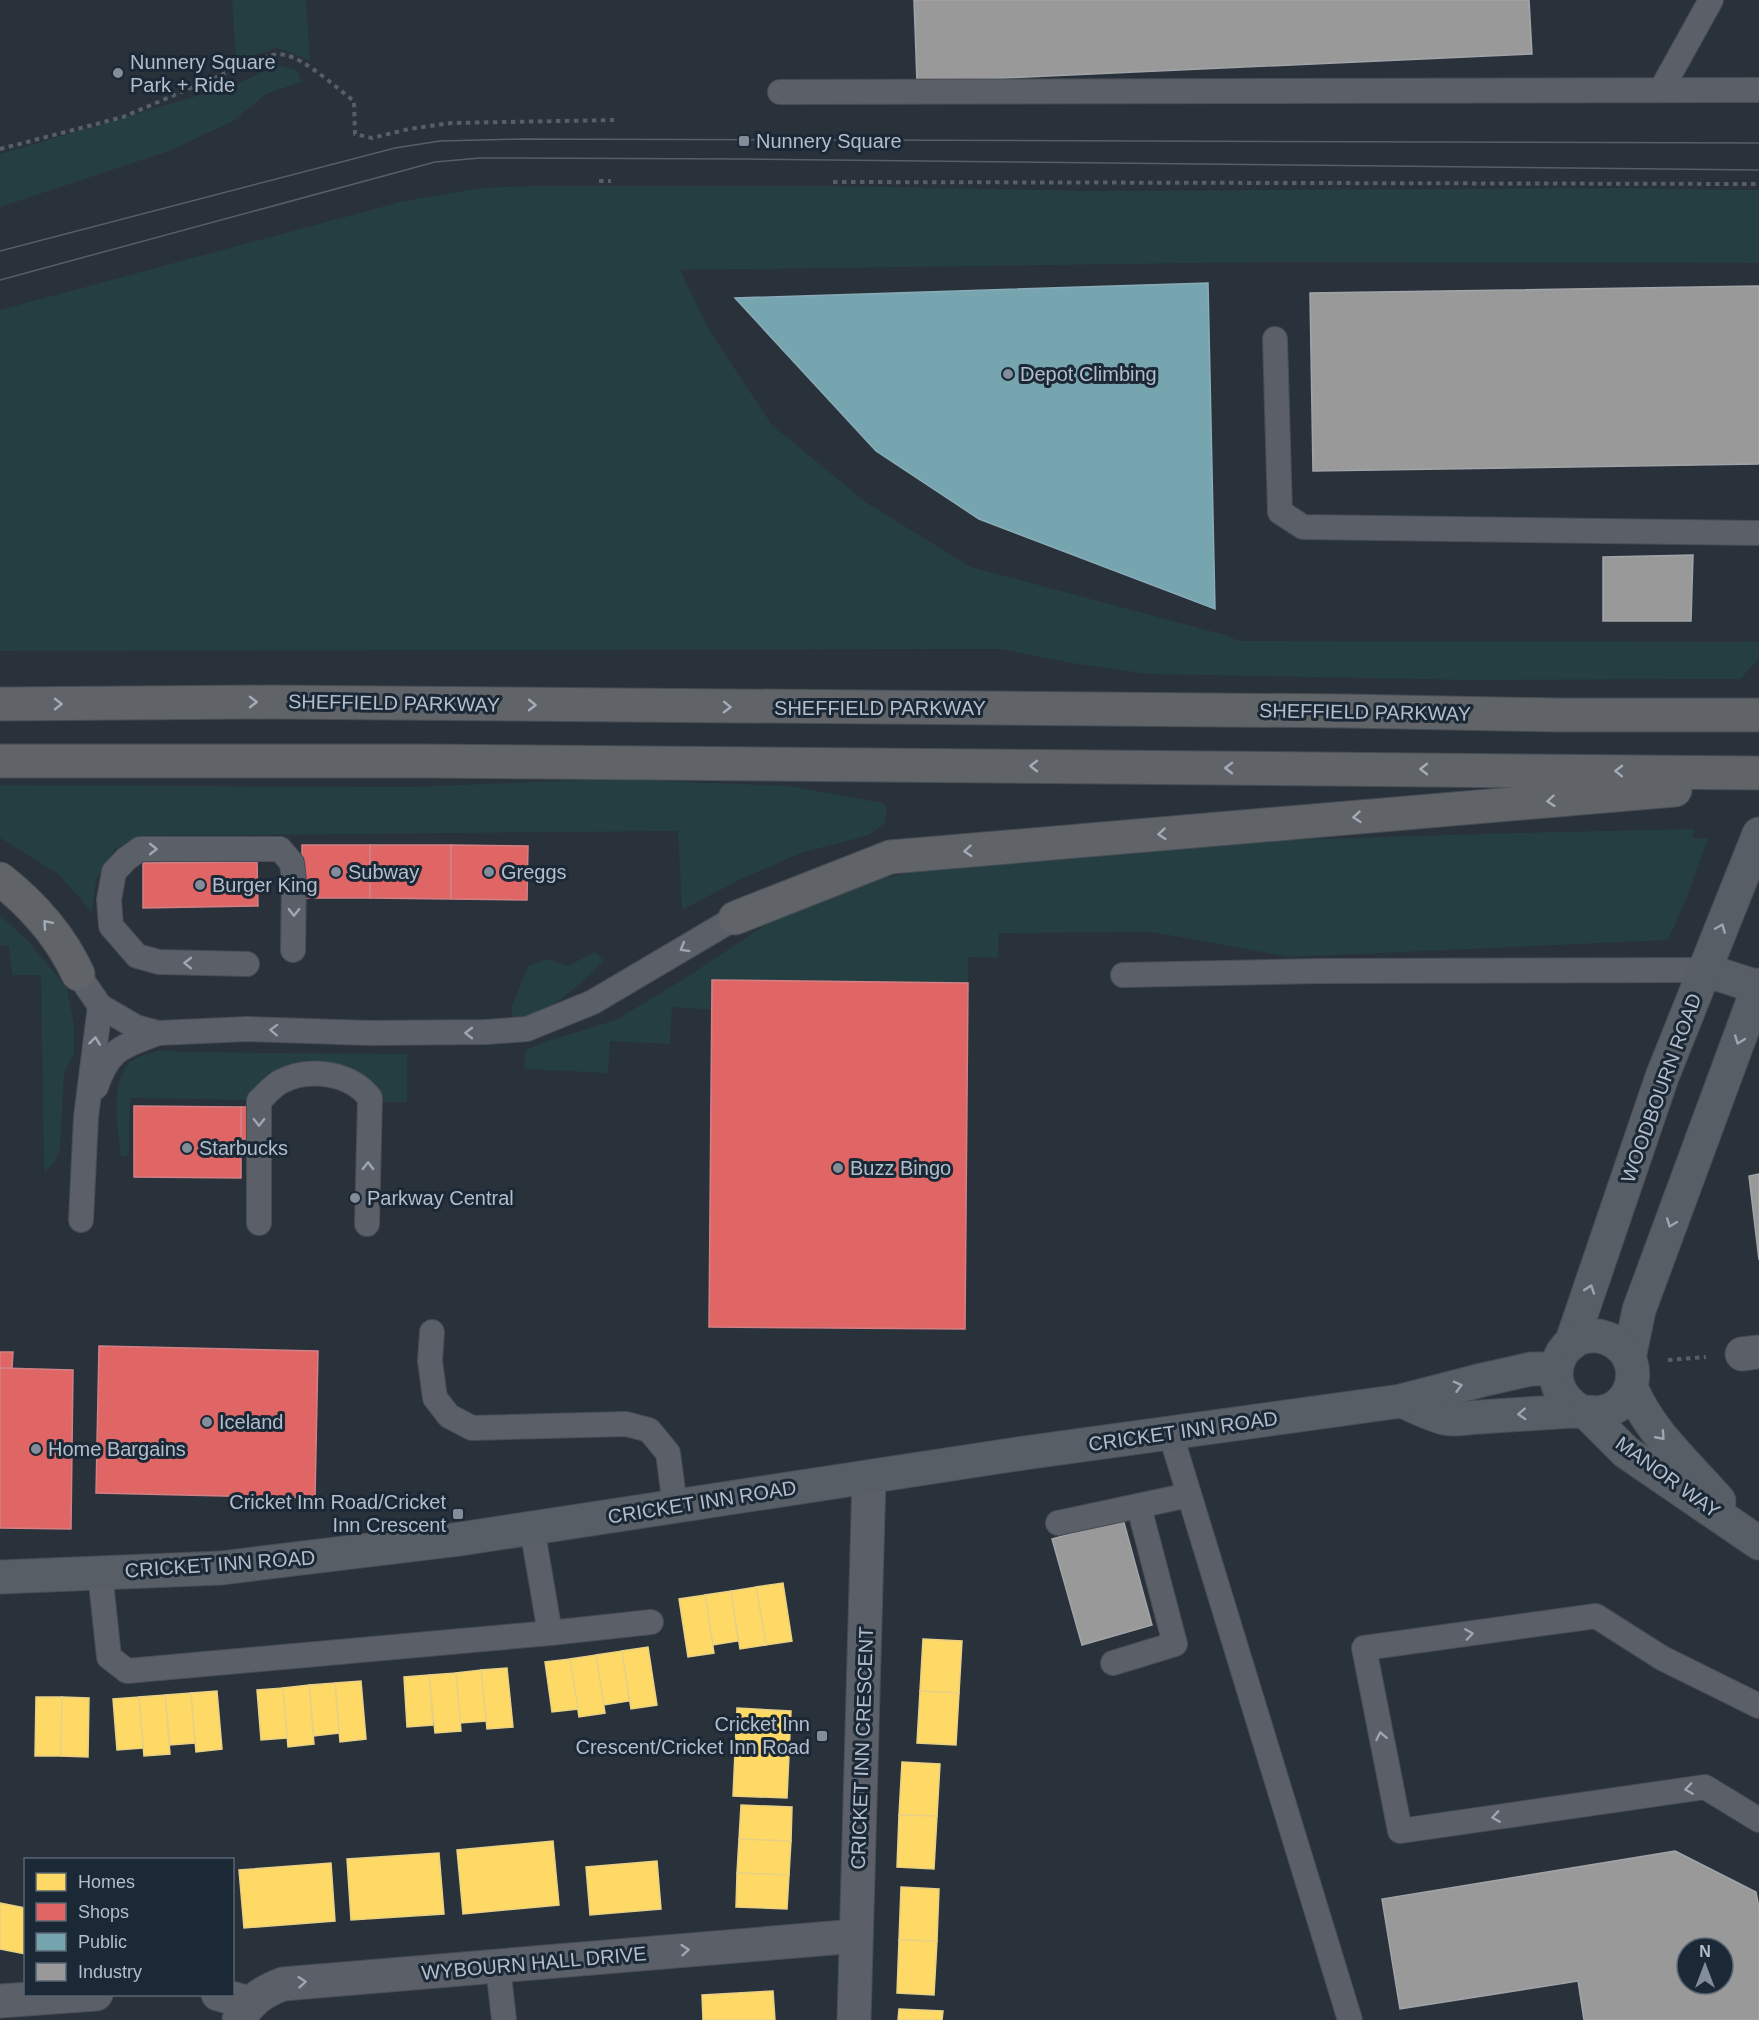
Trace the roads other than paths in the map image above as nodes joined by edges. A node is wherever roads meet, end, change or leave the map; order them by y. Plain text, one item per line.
1 (1711, 0) edge
2 (1661, 90) junction
3 (1759, 90) edge
4 (780, 92) dead end
5 (1275, 339) dead end
6 (1759, 533) edge
7 (0, 704) edge
8 (1751, 715) edge
9 (0, 761) edge
10 (1759, 773) edge
11 (1717, 780) junction
12 (1759, 782) edge
13 (1759, 834) edge
14 (0, 879) edge
15 (735, 918) joint
16 (293, 950) dead end
17 (247, 964) dead end
18 (1705, 970) junction
19 (78, 974) joint
20 (1123, 975) dead end
21 (1759, 987) edge
22 (100, 1006) junction
23 (158, 1033) junction
24 (86, 1117) junction
25 (81, 1220) dead end
26 (259, 1223) dead end
27 (367, 1224) dead end
28 (432, 1332) dead end
29 (1563, 1357) junction
30 (1631, 1369) junction
31 (1401, 1401) junction
32 (1584, 1412) junction
33 (1170, 1432) junction
34 (869, 1477) junction
35 (1189, 1495) junction
36 (675, 1506) junction
37 (1139, 1507) junction
38 (1058, 1523) dead end
39 (532, 1528) junction
40 (1755, 1540) edge
41 (100, 1573) junction
42 (0, 1577) edge
43 (651, 1622) dead end
44 (550, 1634) junction
45 (1113, 1663) dead end
46 (1759, 1706) edge
47 (1759, 1820) edge
48 (856, 1936) junction
49 (498, 1966) junction
50 (80, 1996) edge
51 (220, 1996) edge
52 (0, 2001) edge
53 (244, 2012) edge
54 (504, 2020) edge
55 (854, 2020) edge
56 (1350, 2020) edge

1 - 2 lane
2 - 3 lane
2 - 4 lane
5 - 6 lane
7 -> 8 highway, SHEFFIELD PARKWAY
11 -> 9 highway
10 - 11 highway
11 - 12 highway
11 -> 15 highway
18 -> 13 street, WOODBOURN ROAD
19 -> 14 highway
15 -> 23 lane
17 -> 16 lane
18 - 20 lane
18 - 21 street
29 -> 18 street, WOODBOURN ROAD
19 - 22 lane
21 -> 30 street
22 - 23 lane
24 -> 22 lane
23 - 24 lane
24 - 25 lane
27 -> 26 lane
28 - 36 lane
29 - 30 street, MANOR WAY
31 -> 29 street, CRICKET INN ROAD
29 - 32 street, MANOR WAY
30 - 32 street, MANOR WAY
30 -> 40 street, MANOR WAY
32 -> 31 street, CRICKET INN ROAD
31 - 33 street, CRICKET INN ROAD
32 - 40 street, MANOR WAY
33 - 34 street, CRICKET INN ROAD
33 - 35 lane
34 - 36 street, CRICKET INN ROAD
34 - 48 street, CRICKET INN CRESCENT
35 - 37 lane
35 - 56 lane
36 - 39 street, CRICKET INN ROAD
37 - 38 lane
37 - 45 lane
39 - 41 street, CRICKET INN ROAD
39 - 44 lane
41 - 42 street, CRICKET INN ROAD
41 - 44 lane
43 - 44 lane
47 -> 46 lane
49 -> 48 street, WYBOURN HALL DRIVE
48 - 55 street, CRICKET INN CRESCENT
53 -> 49 street, WYBOURN HALL DRIVE
49 - 54 lane
50 - 52 street
51 - 53 street, WYBOURN HALL DRIVE

